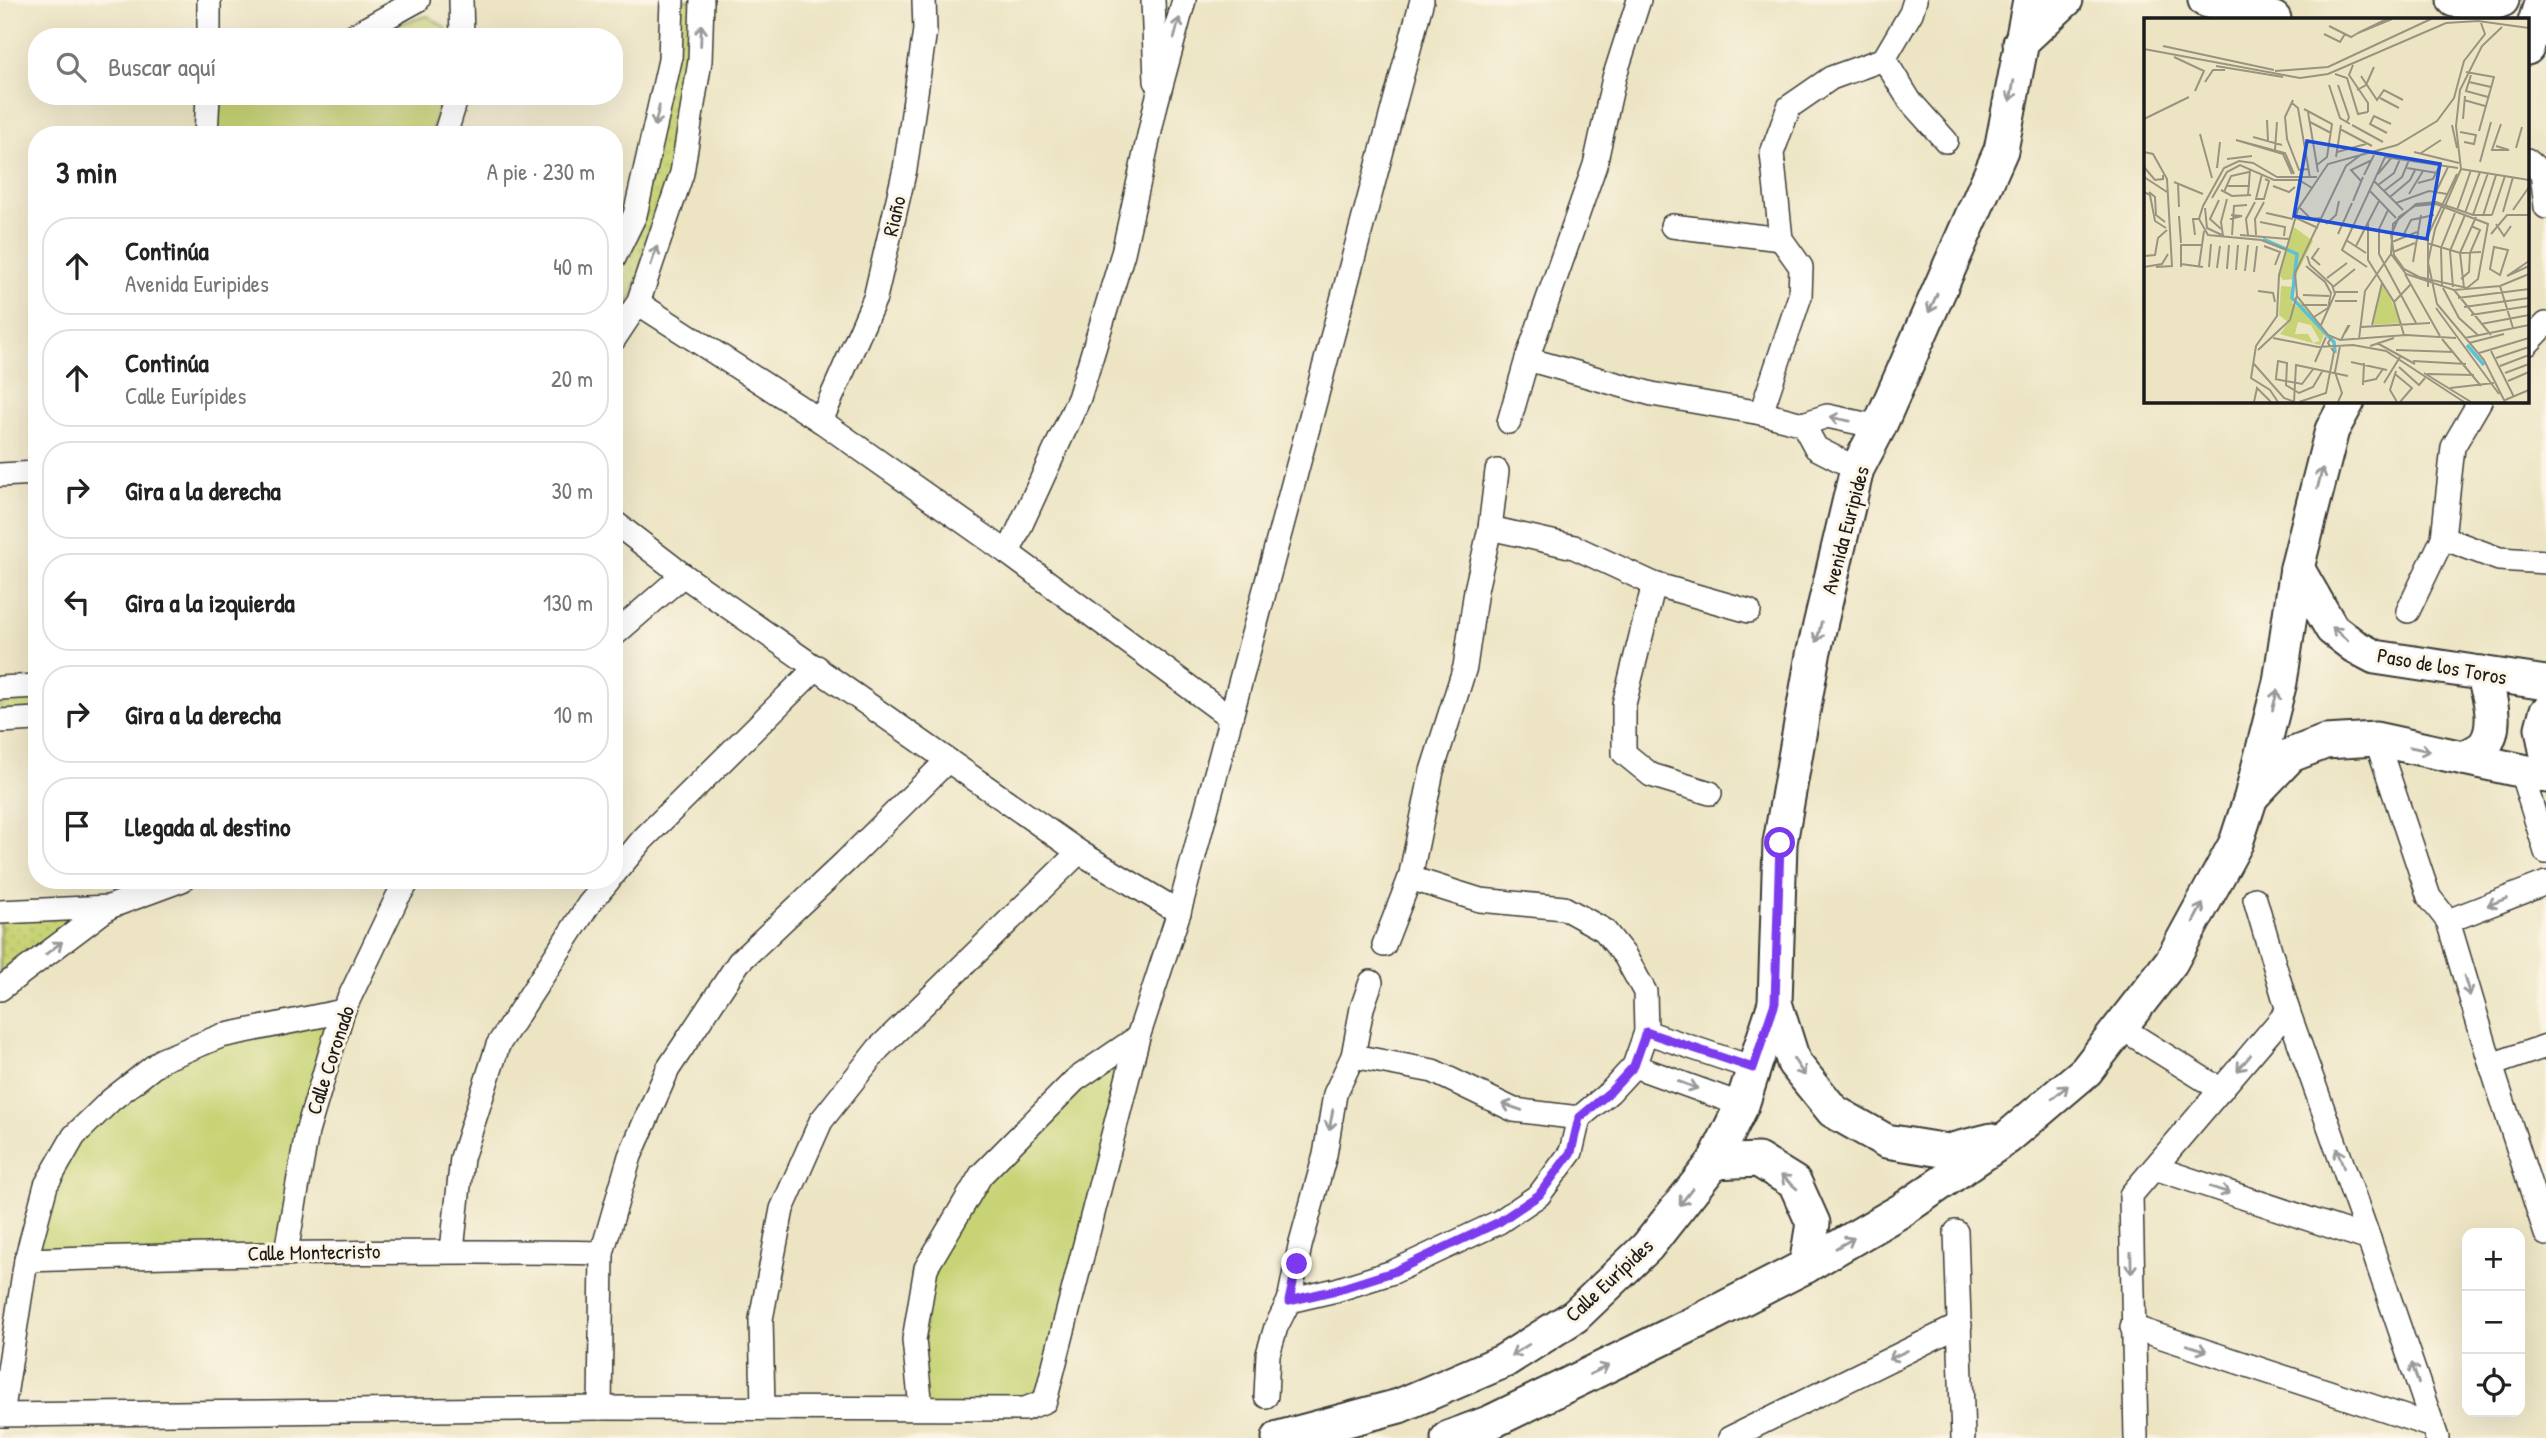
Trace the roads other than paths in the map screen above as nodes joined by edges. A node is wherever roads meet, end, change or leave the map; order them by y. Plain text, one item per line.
1 (209, 0) edge
2 (418, 0) edge
3 (461, 0) edge
4 (672, 0) edge
5 (702, 0) edge
6 (924, 0) edge
7 (1153, 0) edge
8 (1184, 0) edge
9 (1422, 0) edge
10 (1639, 0) edge
11 (1915, 0) edge
12 (2030, 0) edge
13 (2066, 0) edge
14 (2205, 0) edge
15 (2454, 0) edge
16 (2502, 0) edge
17 (2542, 0) edge
18 (2270, 18) edge
19 (209, 28) edge
20 (367, 28) edge
21 (462, 28) edge
22 (2020, 43) junction
23 (2528, 45) edge
24 (1884, 59) junction
25 (1156, 104) junction
26 (209, 105) edge
27 (454, 105) edge
28 (206, 126) edge
29 (447, 126) edge
30 (1946, 141) dead end
31 (2528, 161) edge
32 (2539, 204) edge
33 (1672, 226) dead end
34 (1781, 239) junction
35 (623, 240) edge
36 (638, 303) junction
37 (2546, 324) edge
38 (623, 326) edge
39 (2528, 343) edge
40 (1527, 359) junction
41 (2347, 402) edge
42 (2479, 402) edge
43 (1761, 413) junction
44 (821, 421) junction
45 (1509, 422) dead end
46 (1803, 424) junction
47 (1879, 426) junction
48 (1857, 469) junction
49 (1497, 471) dead end
50 (28, 473) edge
51 (0, 475) edge
52 (1490, 528) junction
53 (623, 529) edge
54 (2443, 538) junction
55 (1008, 553) junction
56 (2546, 562) edge
57 (2297, 568) junction
58 (683, 575) junction
59 (1654, 584) junction
60 (1749, 611) dead end
61 (2408, 611) dead end
62 (623, 627) edge
63 (817, 667) junction
64 (2482, 673) junction
65 (2546, 683) edge
66 (28, 686) edge
67 (0, 688) edge
68 (2546, 713) edge
69 (1231, 718) junction
70 (28, 719) edge
71 (0, 721) edge
72 (2376, 739) junction
73 (2464, 758) junction
74 (948, 760) junction
75 (2538, 766) edge
76 (1710, 793) dead end
77 (2251, 797) junction
78 (1079, 852) junction
79 (2546, 852) edge
80 (623, 863) edge
81 (1410, 878) junction
82 (2546, 883) edge
83 (156, 889) edge
84 (398, 889) edge
85 (602, 889) edge
86 (2255, 899) dead end
87 (109, 906) junction
88 (0, 912) edge
89 (1180, 912) junction
90 (2448, 920) junction
91 (1384, 945) dead end
92 (1371, 982) dead end
93 (0, 989) edge
94 (1775, 1003) junction
95 (344, 1011) junction
96 (2288, 1011) junction
97 (2120, 1027) junction
98 (1646, 1032) junction
99 (1138, 1037) junction
100 (2546, 1046) edge
101 (1353, 1056) junction
102 (2491, 1065) junction
103 (1634, 1066) junction
104 (1753, 1068) junction
105 (2221, 1090) junction
106 (1742, 1105) junction
107 (1579, 1118) junction
108 (2008, 1137) junction
109 (1714, 1162) junction
110 (2155, 1168) junction
111 (1956, 1232) dead end
112 (2546, 1234) edge
113 (2369, 1239) junction
114 (452, 1251) junction
115 (286, 1252) junction
116 (602, 1253) junction
117 (26, 1260) junction
118 (1806, 1266) junction
119 (1289, 1301) junction
120 (1960, 1325) junction
121 (2132, 1327) junction
122 (1266, 1396) dead end
123 (764, 1407) junction
124 (600, 1408) junction
125 (921, 1408) junction
126 (1, 1415) edge
127 (1772, 1428) edge
128 (2434, 1432) edge
129 (1279, 1438) edge
130 (1448, 1438) edge
131 (1730, 1438) edge
132 (1963, 1438) edge
133 (2136, 1438) edge

1 - 19 street
2 - 20 street
3 - 21 street
4 -> 35 street
36 -> 5 street
6 - 44 street, Riaño
7 - 25 street
25 -> 8 street
9 - 69 street
10 - 40 street
11 - 24 street
12 - 22 street, Avenida Euripides
13 - 22 street
14 - 18 street
15 - 16 street
17 - 23 street
22 -> 47 street, Avenida Euripides
24 - 30 street
24 - 34 street
25 - 55 street
26 - 28 street
27 - 29 street
31 - 32 street
33 - 34 street
34 - 43 street
36 - 38 street
36 - 44 street
37 - 39 street
40 - 43 street
40 - 45 street
57 -> 41 street
42 - 54 street
43 - 46 street
44 - 55 street
47 -> 46 street
46 - 48 street
47 - 48 street, Avenida Euripides
48 -> 94 street, Avenida Euripides
49 - 52 street
50 - 51 street
52 - 59 street
52 - 81 street
53 - 58 street
54 - 56 street
54 - 61 street
55 - 69 street
64 -> 57 street, Paso de los Toros
77 -> 57 street
58 - 62 street
58 - 63 street
59 - 60 street
59 - 76 street
63 - 74 street
63 - 80 street
64 - 65 street, Paso de los Toros
64 - 73 street
66 - 67 street
68 - 75 street
69 - 89 street
70 - 71 street
72 -> 73 street
72 - 77 street
72 - 90 street
73 - 75 street
74 - 78 street
74 - 116 street
75 - 79 street
97 -> 77 street
78 - 89 street
78 - 123 street
81 - 91 street
81 - 98 street
82 -> 90 street
83 - 87 street
84 - 95 street, Calle Coronado
85 - 114 street
86 - 96 street
87 - 88 street
93 -> 87 street
89 - 99 street
90 -> 102 street
92 - 101 street
94 - 104 street, Calle Eurípides
94 -> 108 street
95 - 115 street, Calle Coronado
95 - 117 street
96 -> 105 street
113 -> 96 street
97 - 105 street
108 -> 97 street
98 - 103 street
98 - 104 street
99 - 125 street
99 - 125 street
100 - 102 street
107 -> 101 street
101 -> 119 street
102 - 112 street
103 -> 106 street
103 - 107 street
104 - 106 street, Calle Eurípides
105 - 110 street
106 - 109 street, Calle Eurípides
107 - 119 street
118 -> 108 street
118 -> 109 street
109 -> 129 street, Calle Eurípides
110 -> 113 street
110 -> 121 street
111 - 120 street
128 -> 113 street
114 - 115 street, Calle Montecristo
114 - 116 street, Calle Montecristo
115 - 117 street, Calle Montecristo
116 - 124 street
117 - 126 street
130 -> 118 street
119 - 122 street
120 -> 127 street
120 - 132 street
121 -> 128 street
121 - 133 street
123 - 124 street
123 - 125 street
124 - 126 street
127 - 131 street

